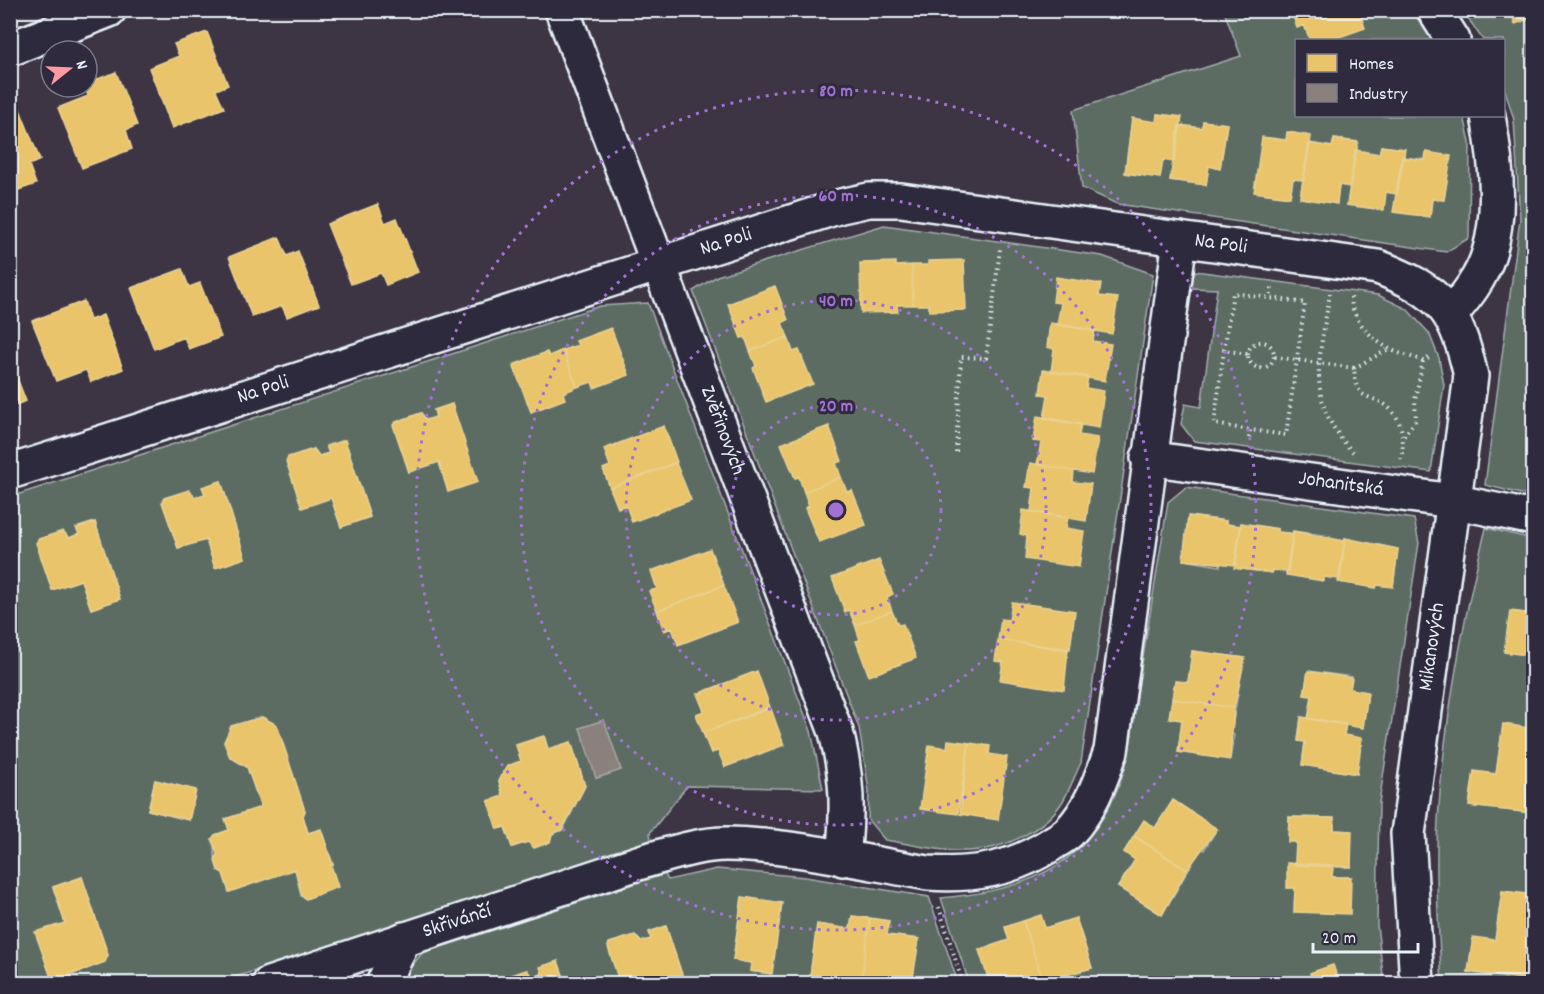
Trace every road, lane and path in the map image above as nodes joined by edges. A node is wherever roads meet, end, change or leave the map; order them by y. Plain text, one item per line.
1 (109, 10) edge
2 (562, 10) edge
3 (1434, 10) edge
4 (1452, 39) edge
5 (10, 49) edge
6 (1488, 117) edge
7 (1179, 239) junction
8 (1001, 246) dead end
9 (659, 262) junction
10 (1272, 282) dead end
11 (1332, 283) dead end
12 (1351, 295) dead end
13 (1270, 298) junction
14 (1450, 315) junction
15 (1389, 349) junction
16 (1224, 350) junction
17 (1247, 354) junction
18 (1433, 356) dead end
19 (1275, 357) junction
20 (1297, 361) junction
21 (1423, 361) junction
22 (1319, 364) junction
23 (1354, 368) junction
24 (1250, 430) junction
25 (1403, 437) junction
26 (1249, 441) dead end
27 (956, 452) dead end
28 (1148, 458) junction
29 (1360, 459) dead end
30 (1401, 462) dead end
31 (10, 472) edge
32 (1452, 501) junction
33 (1533, 518) edge
34 (843, 859) junction
35 (928, 873) junction
36 (404, 939) junction
37 (269, 984) edge
38 (383, 984) edge
39 (963, 984) edge
40 (1417, 984) edge

1 - 5 street
2 - 9 street, Zvěřinových
3 - 4 street
6 - 14 street
7 - 9 street, Na Poli
7 - 14 street, Na Poli
7 - 28 street, Skřivánčí
8 - 27 path
9 - 31 street, Na Poli
9 - 34 street, Zvěřinových
10 - 13 path
11 - 22 path
12 - 15 path
13 - 16 path
13 - 20 path
14 - 32 street, Mikanových
15 - 21 path
15 - 23 path
16 - 17 path
16 - 24 path
17 - 19 path
17 - 19 path
18 - 21 path
19 - 20 path
20 - 22 path
20 - 24 path
21 - 25 path
22 - 23 path
22 - 29 path
23 - 25 path
24 - 26 path
25 - 30 path
28 - 32 street, Johanitská
28 - 35 street, Skřivánčí
32 - 33 street, Johanitská
32 - 40 street, Mikanových
34 - 35 street, Skřivánčí
34 - 36 street, Skřivánčí
35 - 39 path
36 - 37 street, Skřivánčí
36 - 38 street

